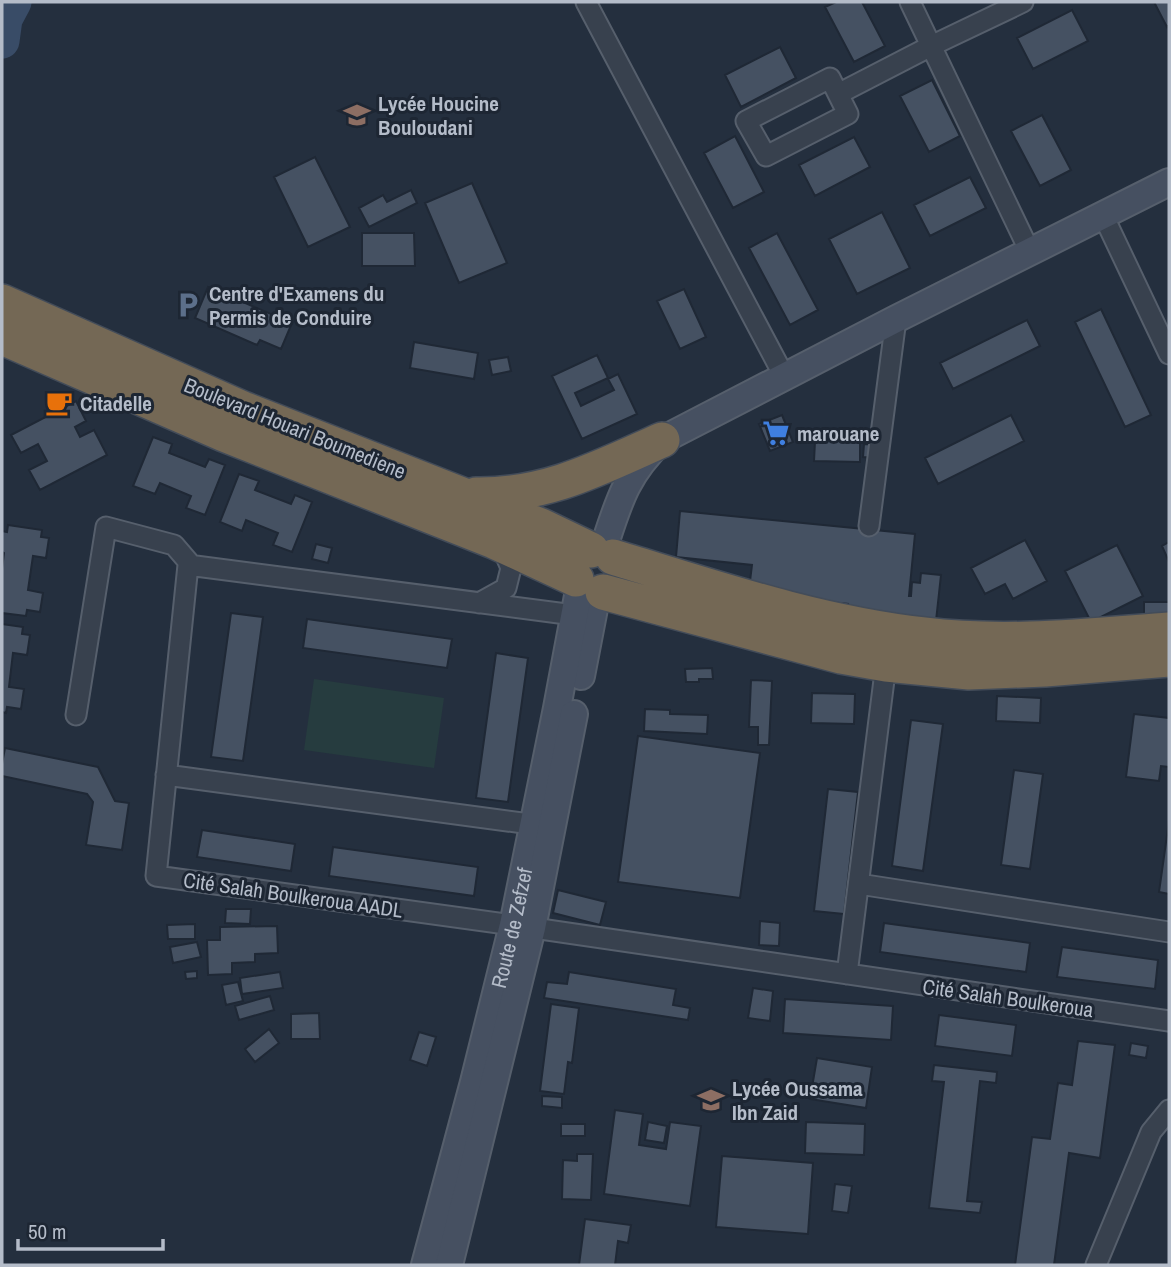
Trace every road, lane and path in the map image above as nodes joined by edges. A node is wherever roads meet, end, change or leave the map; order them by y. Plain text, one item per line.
1 (586, 2) edge
2 (910, 2) edge
3 (1023, 2) edge
4 (931, 46) junction
5 (838, 93) junction
6 (1169, 182) edge
7 (1103, 215) junction
8 (1030, 252) junction
9 (5, 315) edge
10 (896, 318) junction
11 (1169, 354) edge
12 (784, 376) junction
13 (662, 440) junction
14 (459, 494) junction
15 (869, 526) dead end
16 (501, 544) junction
17 (192, 566) junction
18 (592, 581) junction
19 (479, 603) junction
20 (1169, 630) edge
21 (1169, 660) edge
22 (886, 664) junction
23 (76, 715) dead end
24 (166, 775) junction
25 (543, 825) junction
26 (859, 884) junction
27 (523, 927) junction
28 (1169, 932) edge
29 (847, 974) junction
30 (1169, 1021) edge
31 (1169, 1110) edge
32 (425, 1265) edge
33 (449, 1265) edge
34 (1096, 1265) edge

1 - 12 street
2 - 4 street
3 - 4 street
4 - 5 street
4 - 8 street
5 - 5 street
6 - 7 main road
7 - 8 main road
7 - 11 street
8 - 10 main road
9 - 14 highway, Boulevard Houari Boumediene
9 - 16 highway, Boulevard Houari Boumediene
10 - 12 main road
10 - 15 street
12 - 13 main road
13 - 14 highway
13 - 18 main road, Route de Zefzef
14 - 18 highway, Boulevard Houari Boumediene
16 - 18 highway, Boulevard Houari Boumediene
16 - 19 street
17 - 19 street
17 - 23 street
17 - 24 street, Cité Salah Boulkeroua AADL
18 - 19 street
18 - 20 highway, Boulevard Houari Boumediene
18 - 22 highway, Boulevard Houari Boumediene
18 - 25 main road, Route de Zefzef
21 - 22 highway, Boulevard Houari Boumediene
22 - 26 street
24 - 25 street
24 - 27 street, Cité Salah Boulkeroua AADL
25 - 27 main road, Route de Zefzef
26 - 28 street
26 - 29 street
27 - 29 street, Cité Salah Boulkeroua
27 - 32 main road, Route de Zefzef
27 - 33 main road, Route de Zefzef
29 - 30 street, Cité Salah Boulkeroua
31 - 34 street

